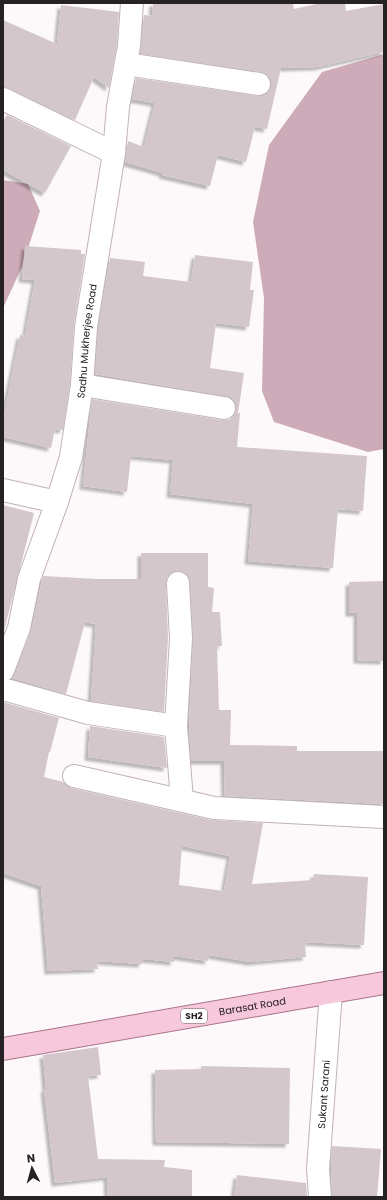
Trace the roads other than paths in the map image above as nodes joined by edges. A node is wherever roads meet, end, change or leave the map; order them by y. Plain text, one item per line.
1 (132, 3) edge
2 (126, 64) junction
3 (259, 84) dead end
4 (3, 99) edge
5 (114, 153) junction
6 (82, 385) junction
7 (224, 408) dead end
8 (3, 490) edge
9 (57, 502) junction
10 (178, 583) dead end
11 (11, 626) edge
12 (3, 670) edge
13 (3, 688) edge
14 (176, 726) junction
15 (74, 776) dead end
16 (182, 800) junction
17 (384, 817) edge
18 (384, 983) edge
19 (331, 992) junction
20 (3, 1049) edge
21 (315, 1195) edge

1 - 2 street, Sadhu Mukherjee Road
2 - 3 street
2 - 5 street, Sadhu Mukherjee Road
4 - 5 street
5 - 6 street, Sadhu Mukherjee Road
6 - 7 street
6 - 9 street, Sadhu Mukherjee Road
8 - 9 street
9 - 11 street, Sadhu Mukherjee Road
10 - 14 street
11 - 12 street, Sadhu Mukherjee Road
13 - 14 street
14 - 16 street
15 - 16 street
16 - 17 street
18 - 19 main road, Barasat Road / SH2
19 - 20 main road, Barasat Road / SH2
19 - 21 street, Sukant Sarani

